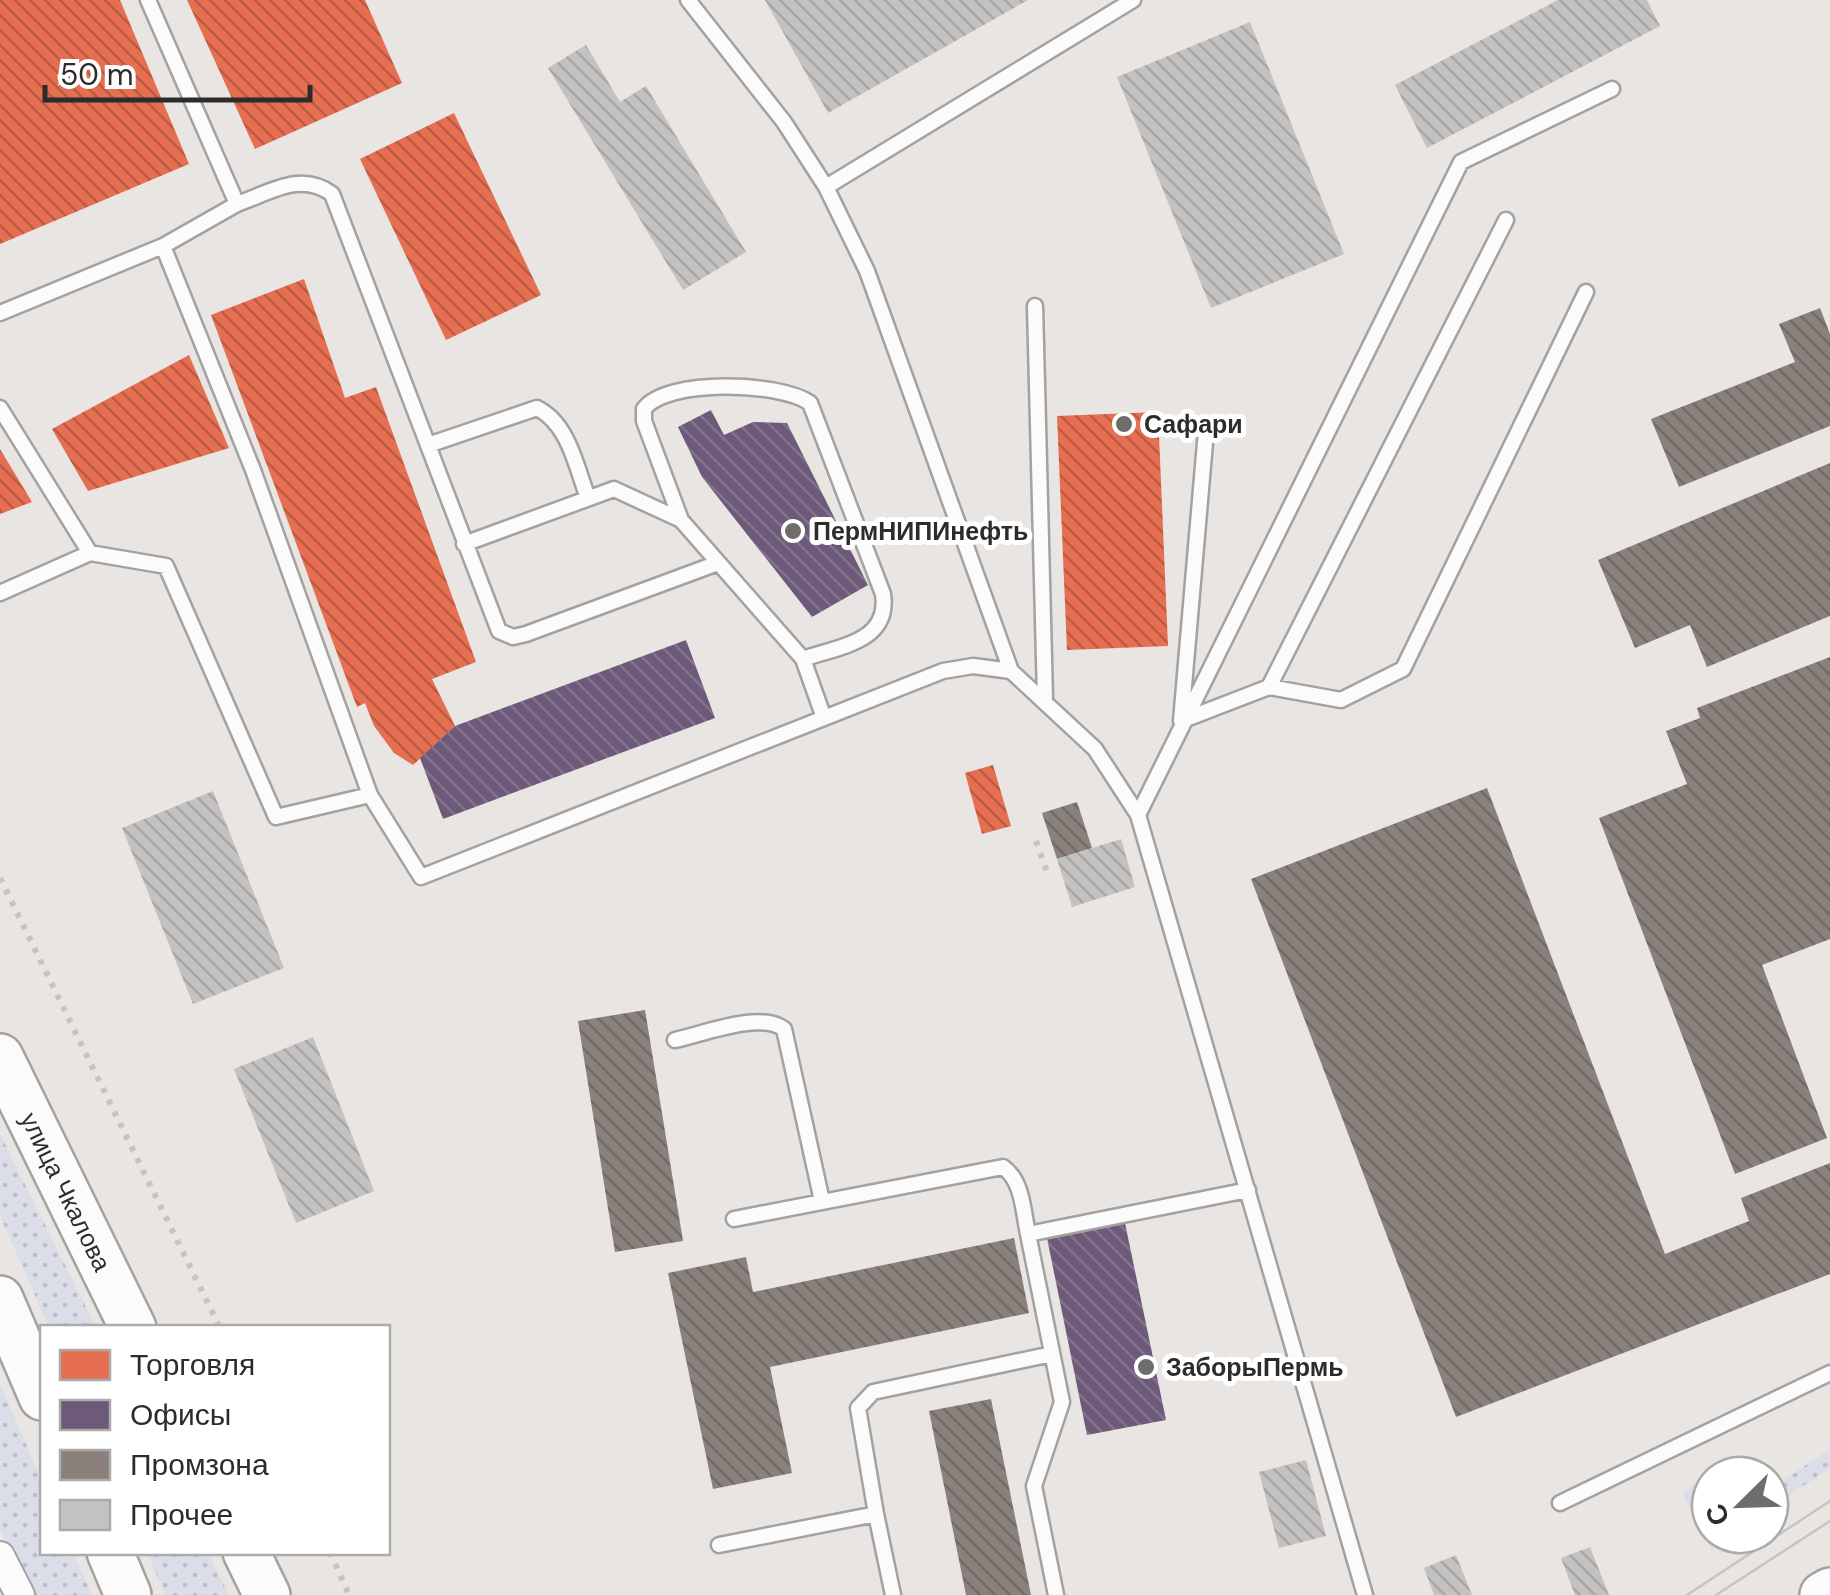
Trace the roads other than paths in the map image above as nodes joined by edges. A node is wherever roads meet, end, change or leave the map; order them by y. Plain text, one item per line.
1 (148, 0) edge
2 (688, 0) edge
3 (1133, 0) edge
4 (1612, 89) dead end
5 (826, 187) junction
6 (237, 204) junction
7 (1506, 220) dead end
8 (162, 246) junction
9 (1586, 292) dead end
10 (1035, 306) dead end
11 (0, 313) edge
12 (0, 408) edge
13 (1206, 432) dead end
14 (428, 445) junction
15 (588, 498) junction
16 (681, 520) junction
17 (464, 544) junction
18 (90, 554) junction
19 (718, 562) junction
20 (0, 592) edge
21 (802, 659) junction
22 (1011, 671) junction
23 (1269, 687) junction
24 (1045, 698) junction
25 (824, 718) junction
26 (1181, 721) junction
27 (370, 795) junction
28 (1138, 816) junction
29 (675, 1040) dead end
30 (0, 1057) edge
31 (1248, 1190) junction
32 (822, 1201) junction
33 (734, 1219) dead end
34 (1028, 1234) junction
35 (0, 1299) edge
36 (132, 1325) edge
37 (1052, 1354) junction
38 (1830, 1373) edge
39 (40, 1392) edge
40 (1560, 1503) dead end
41 (876, 1514) junction
42 (719, 1545) dead end
43 (111, 1555) edge
44 (247, 1555) edge
45 (0, 1556) edge
46 (1830, 1590) edge
47 (20, 1595) edge
48 (128, 1595) edge
49 (267, 1595) edge
50 (892, 1595) edge
51 (1056, 1595) edge
52 (1365, 1595) edge
53 (1823, 1595) edge

1 - 6 lane
2 - 5 lane
3 - 5 lane
4 - 26 lane
5 - 22 lane
6 - 8 lane
6 - 14 lane
7 - 23 lane
8 - 11 lane
8 - 27 lane
9 - 23 lane
10 - 24 lane
12 - 18 lane
13 - 26 lane
14 - 15 lane
14 - 17 lane
15 - 16 lane
15 - 17 lane
16 - 19 lane
16 - 21 lane
17 - 19 lane
18 - 20 lane
18 - 27 lane
19 - 21 lane
21 - 25 lane
22 - 24 lane
22 - 25 lane
23 - 26 lane
24 - 28 lane
25 - 27 lane
26 - 28 lane
28 - 31 lane
29 - 32 lane
30 - 36 main road, улица Чкалова
31 - 34 lane
31 - 52 lane
32 - 33 lane
32 - 34 lane
34 - 37 lane
35 - 39 main road
37 - 41 lane
37 - 51 lane
38 - 40 lane
41 - 42 lane
41 - 50 lane
43 - 48 main road
44 - 49 main road
45 - 47 street
46 - 53 main road

